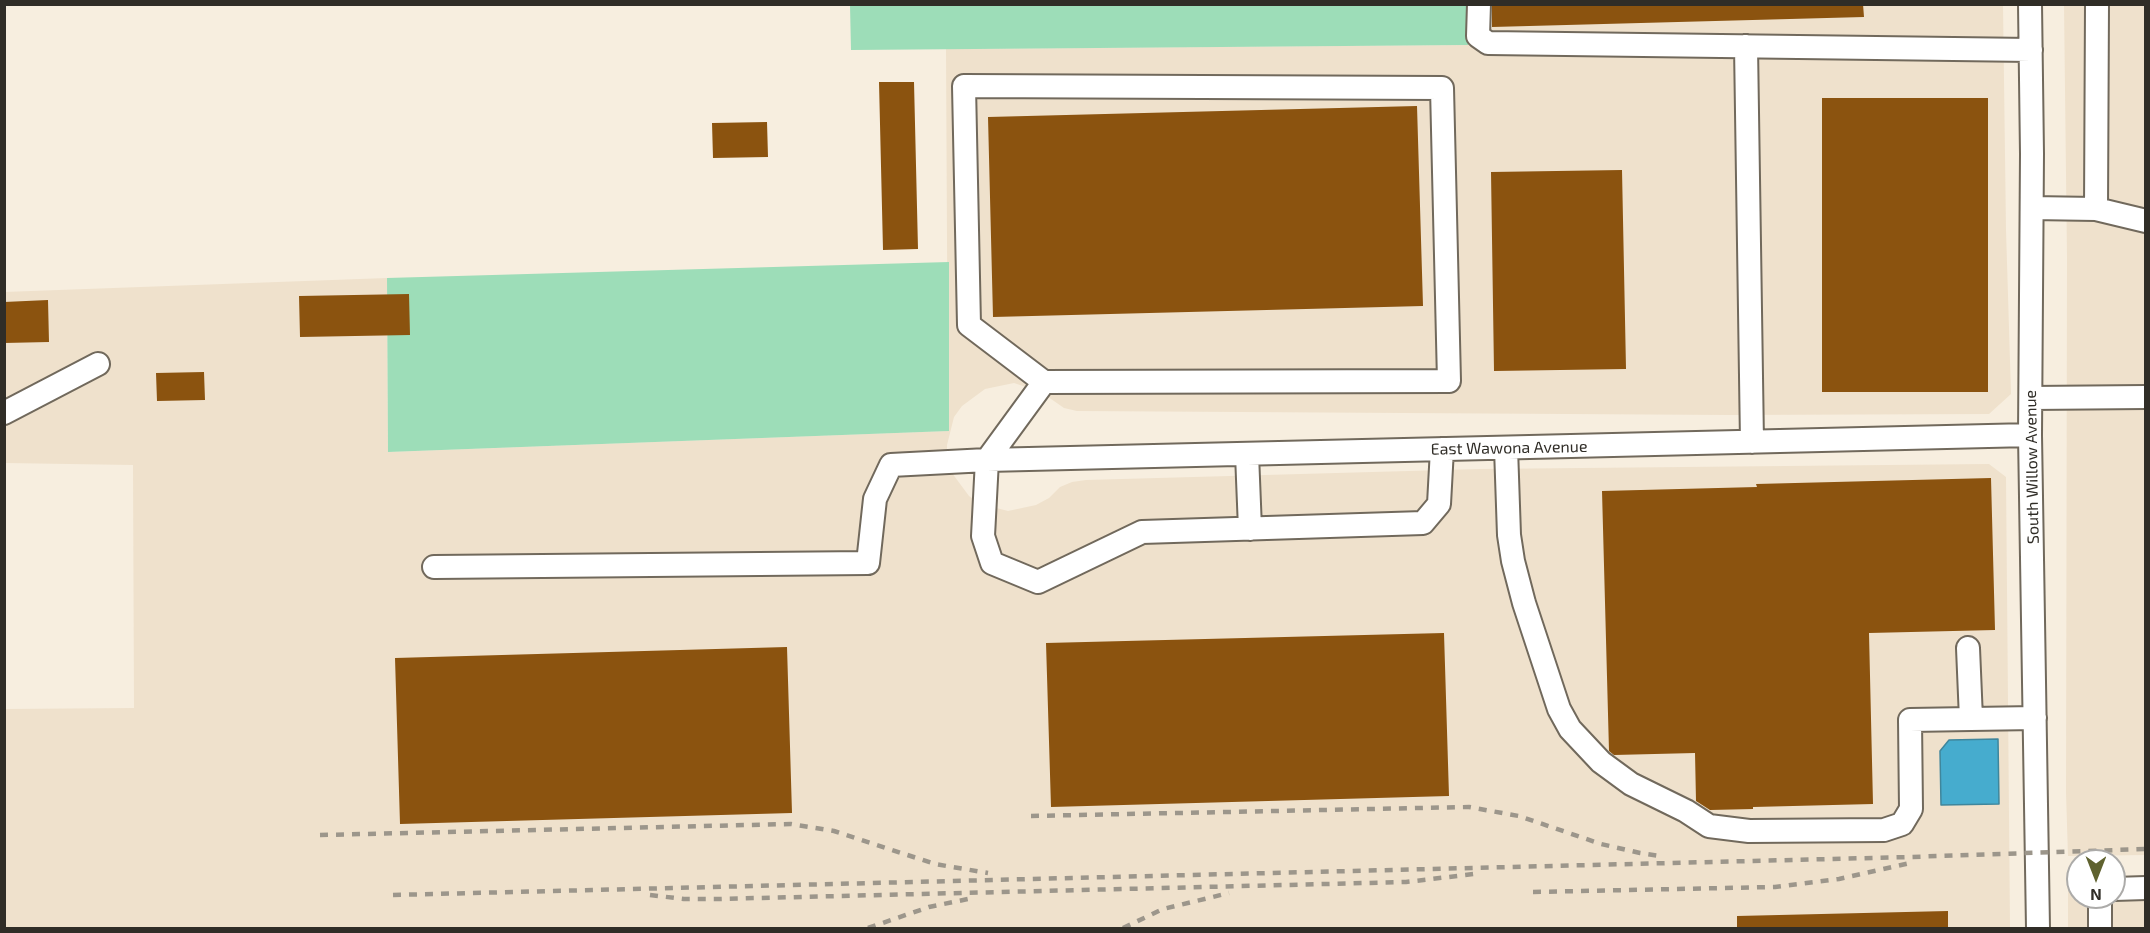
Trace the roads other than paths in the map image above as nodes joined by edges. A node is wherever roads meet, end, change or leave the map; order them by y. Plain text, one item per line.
1 (1479, 4) edge
2 (2030, 4) edge
3 (2097, 4) edge
4 (1746, 46) junction
5 (2031, 50) junction
6 (2032, 208) junction
7 (2096, 209) junction
8 (2145, 221) edge
9 (98, 364) dead end
10 (1044, 382) junction
11 (2145, 397) edge
12 (2031, 398) junction
13 (4, 413) edge
14 (2030, 435) junction
15 (1752, 442) junction
16 (1506, 448) junction
17 (1442, 449) junction
18 (1246, 454) junction
19 (987, 460) junction
20 (1250, 529) junction
21 (434, 567) dead end
22 (1968, 648) dead end
23 (2035, 718) junction
24 (1971, 719) junction
25 (2145, 888) edge
26 (2126, 889) edge
27 (2100, 909) edge
28 (2038, 928) edge
29 (2100, 928) edge

1 - 4 street
2 - 5 street, South Willow Avenue
3 - 7 street
4 - 5 street
4 - 15 street
5 - 6 street, South Willow Avenue
6 - 7 street
6 - 12 street, South Willow Avenue
7 - 8 street
9 - 13 street
10 - 10 street
10 - 19 street
11 - 12 street
12 - 14 street, South Willow Avenue
14 - 15 street, East Wawona Avenue
14 - 23 street, South Willow Avenue
15 - 16 street, East Wawona Avenue
16 - 17 street, East Wawona Avenue
16 - 24 street
17 - 18 street, East Wawona Avenue
17 - 20 street
18 - 19 street, East Wawona Avenue
18 - 20 street
19 - 20 street
19 - 21 street, East Wawona Avenue
22 - 24 street
23 - 24 street
23 - 28 street, South Willow Avenue
25 - 26 street
27 - 29 street

